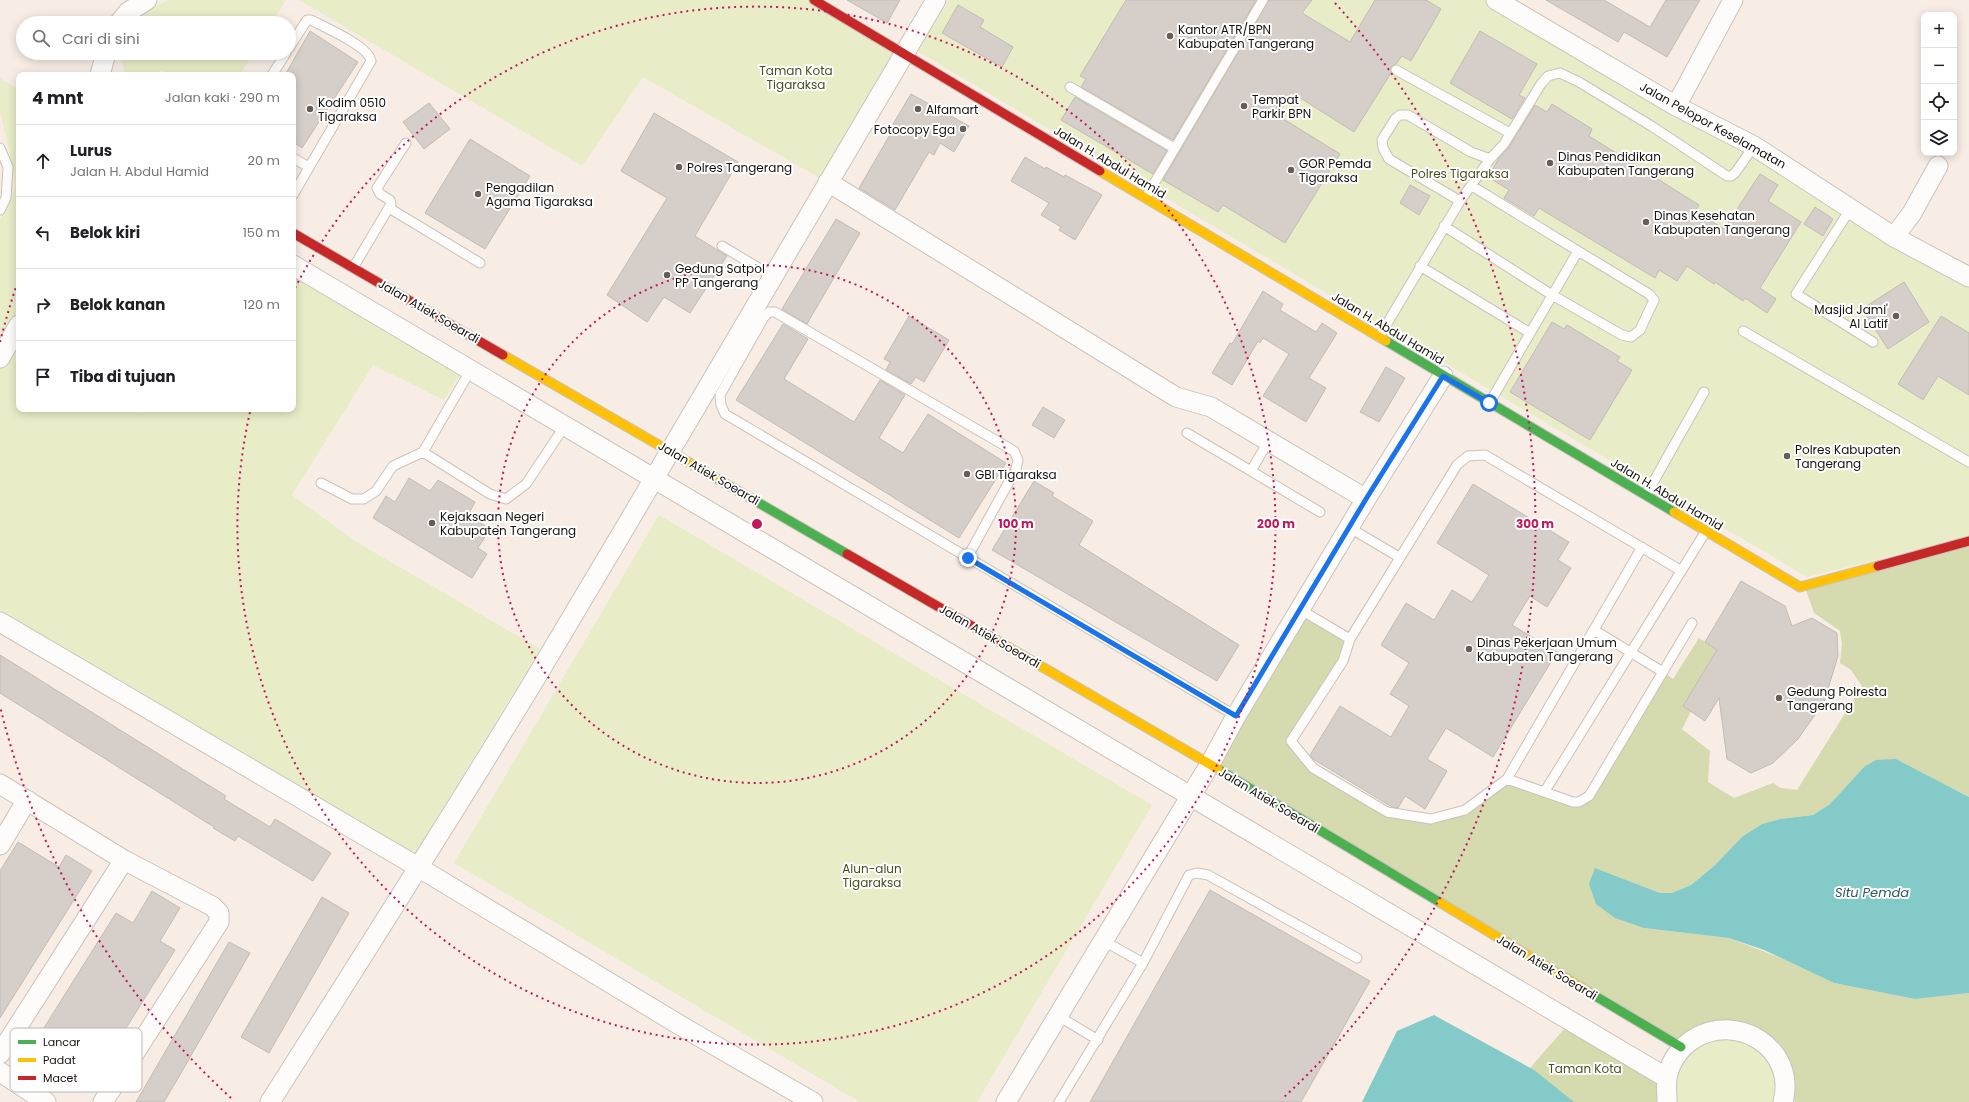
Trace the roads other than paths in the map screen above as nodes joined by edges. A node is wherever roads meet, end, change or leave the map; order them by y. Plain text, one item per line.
1 (147, 0) edge
2 (814, 0) edge
3 (936, 0) edge
4 (1263, 0) edge
5 (1496, 0) edge
6 (1733, 0) edge
7 (125, 16) edge
8 (296, 37) edge
9 (904, 54) junction
10 (104, 60) edge
11 (282, 60) edge
12 (1396, 70) dead end
13 (101, 72) edge
14 (274, 72) edge
15 (1070, 87) dead end
16 (1676, 106) junction
17 (1510, 134) junction
18 (406, 143) dead end
19 (1754, 146) junction
20 (0, 148) edge
21 (1174, 148) junction
22 (1490, 159) junction
23 (296, 160) edge
24 (1938, 166) dead end
25 (309, 167) junction
26 (828, 182) junction
27 (1472, 186) junction
28 (296, 190) edge
29 (1146, 197) junction
30 (1460, 201) junction
31 (389, 208) junction
32 (1851, 208) junction
33 (0, 210) edge
34 (1444, 226) junction
35 (296, 235) edge
36 (1894, 237) junction
37 (722, 246) dead end
38 (1578, 251) junction
39 (480, 263) dead end
40 (1420, 266) junction
41 (296, 267) edge
42 (353, 268) junction
43 (772, 276) junction
44 (1969, 277) edge
45 (1552, 295) junction
46 (16, 330) edge
47 (1743, 331) dead end
48 (1530, 333) junction
49 (1379, 337) junction
50 (1873, 342) dead end
51 (0, 358) edge
52 (470, 370) junction
53 (1443, 376) junction
54 (1704, 392) dead end
55 (1489, 403) junction
56 (564, 427) junction
57 (1187, 433) dead end
58 (1268, 442) junction
59 (670, 451) junction
60 (423, 452) junction
61 (1969, 462) edge
62 (1251, 471) junction
63 (656, 478) junction
64 (321, 483) dead end
65 (1646, 495) junction
66 (1366, 499) junction
67 (1320, 512) dead end
68 (1350, 528) junction
69 (1706, 531) junction
70 (1969, 542) edge
71 (1642, 547) junction
72 (1399, 557) junction
73 (968, 558) junction
74 (1680, 570) junction
75 (1301, 610) junction
76 (0, 622) edge
77 (1692, 623) dead end
78 (1594, 630) junction
79 (1350, 639) junction
80 (1630, 652) junction
81 (1663, 672) junction
82 (1236, 716) junction
83 (1210, 764) junction
84 (1507, 779) junction
85 (0, 784) edge
86 (1545, 791) junction
87 (1191, 796) junction
88 (27, 800) junction
89 (0, 844) edge
90 (124, 860) junction
91 (418, 867) junction
92 (1104, 941) junction
93 (1357, 958) dead end
94 (1143, 963) junction
95 (1058, 1016) junction
96 (17, 1028) edge
97 (10, 1038) edge
98 (1098, 1040) junction
99 (142, 1041) edge
100 (1681, 1048) junction
101 (0, 1054) edge
102 (0, 1072) edge
103 (1667, 1078) junction
104 (10, 1079) edge
105 (31, 1092) edge
106 (109, 1092) edge
107 (1788, 1099) edge
108 (46, 1102) edge
109 (103, 1102) edge
110 (270, 1102) edge
111 (813, 1102) edge
112 (1006, 1102) edge
113 (1059, 1102) edge
114 (1667, 1102) edge

1 - 7 street
2 - 9 street, Jalan H. Abdul Hamid
3 - 9 street
4 - 21 lane
5 - 16 street, Jalan Pelopor Keselamatan
6 - 16 street
8 - 25 lane
9 - 26 street
9 - 29 street, Jalan H. Abdul Hamid
10 - 13 street
11 - 14 lane
12 - 17 lane
15 - 21 lane
16 - 19 street, Jalan Pelopor Keselamatan
17 - 19 lane
17 - 22 lane
18 - 31 lane
19 - 32 street, Jalan Pelopor Keselamatan
20 - 33 lane
21 - 29 lane
22 - 27 lane
22 - 30 lane
23 - 25 lane
24 - 36 street
25 - 28 lane
26 - 43 street
26 - 58 street
27 - 30 lane
27 - 38 lane
29 - 49 street, Jalan H. Abdul Hamid
30 - 34 lane
31 - 39 lane
31 - 42 lane
32 - 36 street, Jalan Pelopor Keselamatan
32 - 50 lane
34 - 40 lane
34 - 45 lane
35 - 42 street, Jalan Atiek Soeardi
36 - 44 street, Jalan Pelopor Keselamatan
37 - 43 lane
38 - 45 lane
38 - 45 lane
40 - 48 lane
40 - 49 lane
41 - 52 street
42 - 59 street, Jalan Atiek Soeardi
43 - 59 street
45 - 48 lane
46 - 51 street
47 - 61 lane
48 - 55 lane
49 - 53 street, Jalan H. Abdul Hamid
52 - 56 street
52 - 60 lane
53 - 55 street, Jalan H. Abdul Hamid
53 - 66 street
54 - 65 lane
55 - 65 street, Jalan H. Abdul Hamid
56 - 60 lane
56 - 63 street
57 - 62 lane
58 - 62 lane
58 - 66 street
59 - 63 street
59 - 83 street, Jalan Atiek Soeardi
60 - 64 lane
62 - 67 lane
63 - 87 street
63 - 91 street
65 - 69 street, Jalan H. Abdul Hamid
66 - 68 street
68 - 72 lane
68 - 75 street
69 - 70 street, Jalan H. Abdul Hamid
69 - 74 lane
71 - 72 lane
71 - 74 lane
71 - 78 lane
72 - 79 lane
73 - 73 lane
73 - 82 lane
74 - 80 lane
75 - 79 lane
75 - 82 street
76 - 91 street
77 - 81 lane
78 - 80 lane
78 - 84 lane
79 - 84 lane
80 - 81 lane
80 - 86 lane
81 - 86 lane
82 - 83 street
83 - 87 street
83 - 100 street, Jalan Atiek Soeardi
84 - 86 lane
85 - 88 street
87 - 92 street
87 - 103 street
88 - 89 street
88 - 90 street
90 - 96 street
90 - 99 street
91 - 110 street
91 - 111 street
92 - 94 lane
92 - 95 street
93 - 94 lane
94 - 98 lane
95 - 98 lane
95 - 112 street
97 - 101 street
98 - 113 lane
100 - 103 street
100 - 107 street
102 - 104 street
103 - 114 street
105 - 108 street
106 - 109 street

